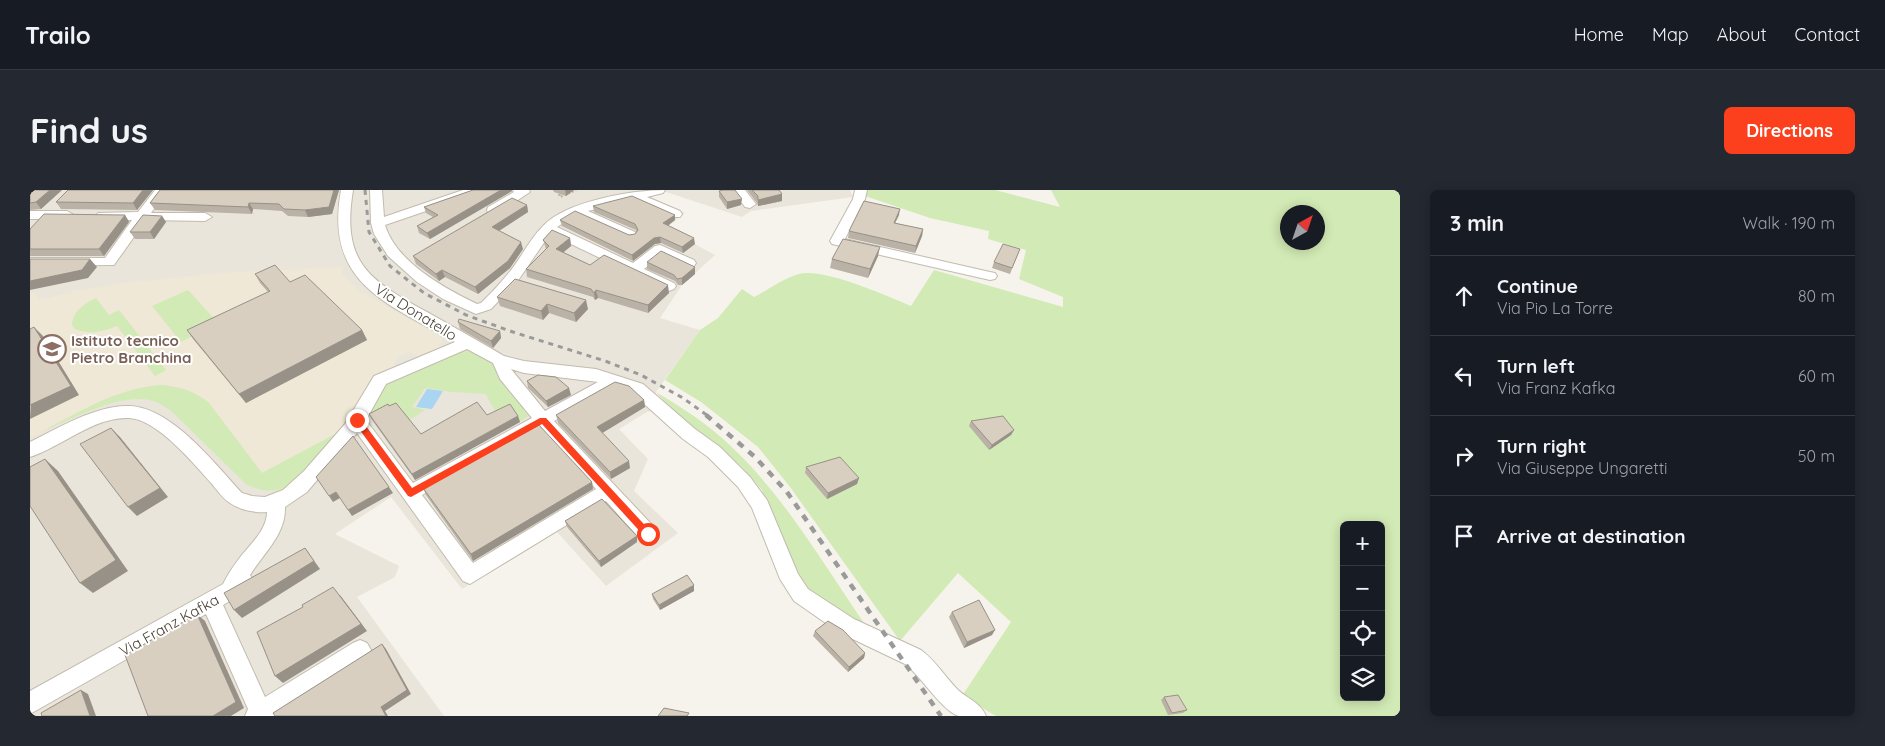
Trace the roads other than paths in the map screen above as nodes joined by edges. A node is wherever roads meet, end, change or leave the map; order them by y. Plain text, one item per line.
1 (162, 190) edge
2 (347, 190) edge
3 (376, 190) edge
4 (475, 190) edge
5 (520, 190) edge
6 (659, 190) edge
7 (738, 190) edge
8 (861, 190) edge
9 (635, 196) junction
10 (58, 202) edge
11 (750, 204) dead end
12 (576, 210) junction
13 (675, 214) edge
14 (46, 215) junction
15 (143, 216) junction
16 (484, 216) edge
17 (204, 217) dead end
18 (33, 220) edge
19 (378, 223) junction
20 (548, 228) junction
21 (630, 235) edge
22 (418, 254) edge
23 (30, 262) edge
24 (402, 263) junction
25 (689, 263) edge
26 (634, 270) junction
27 (990, 276) dead end
28 (512, 279) junction
29 (530, 284) edge
30 (669, 286) edge
31 (467, 343) junction
32 (499, 360) junction
33 (614, 380) junction
34 (357, 420) junction
35 (543, 420) junction
36 (30, 450) edge
37 (608, 491) junction
38 (411, 493) junction
39 (276, 503) junction
40 (648, 534) dead end
41 (269, 568) edge
42 (230, 591) junction
43 (211, 602) junction
44 (360, 650) dead end
45 (30, 703) edge
46 (258, 714) edge
47 (975, 716) edge

1 - 15 street
2 - 31 street, Via Donatello
3 - 19 street
4 - 19 street
5 - 16 street
6 - 9 street
7 - 11 street
8 - 27 street
9 - 12 street
9 - 13 street
10 - 14 street
12 - 20 street
12 - 21 street
14 - 15 street
14 - 18 street
15 - 17 street
15 - 23 street
19 - 24 street
20 - 26 street
20 - 28 street
22 - 24 street
24 - 28 street
25 - 26 street
26 - 30 street
28 - 29 street
31 - 32 street, Via Donatello
31 - 34 street
32 - 33 street, Via Donatello
32 - 35 street
33 - 35 street
33 - 47 street, Via Donatello
34 - 38 street
34 - 39 street
35 - 37 street
35 - 38 street
36 - 39 street
37 - 38 street
37 - 40 street
39 - 42 street
41 - 42 street, Via Franz Kafka
42 - 43 street, Via Franz Kafka
43 - 45 street, Via Franz Kafka
43 - 46 street
44 - 46 street

